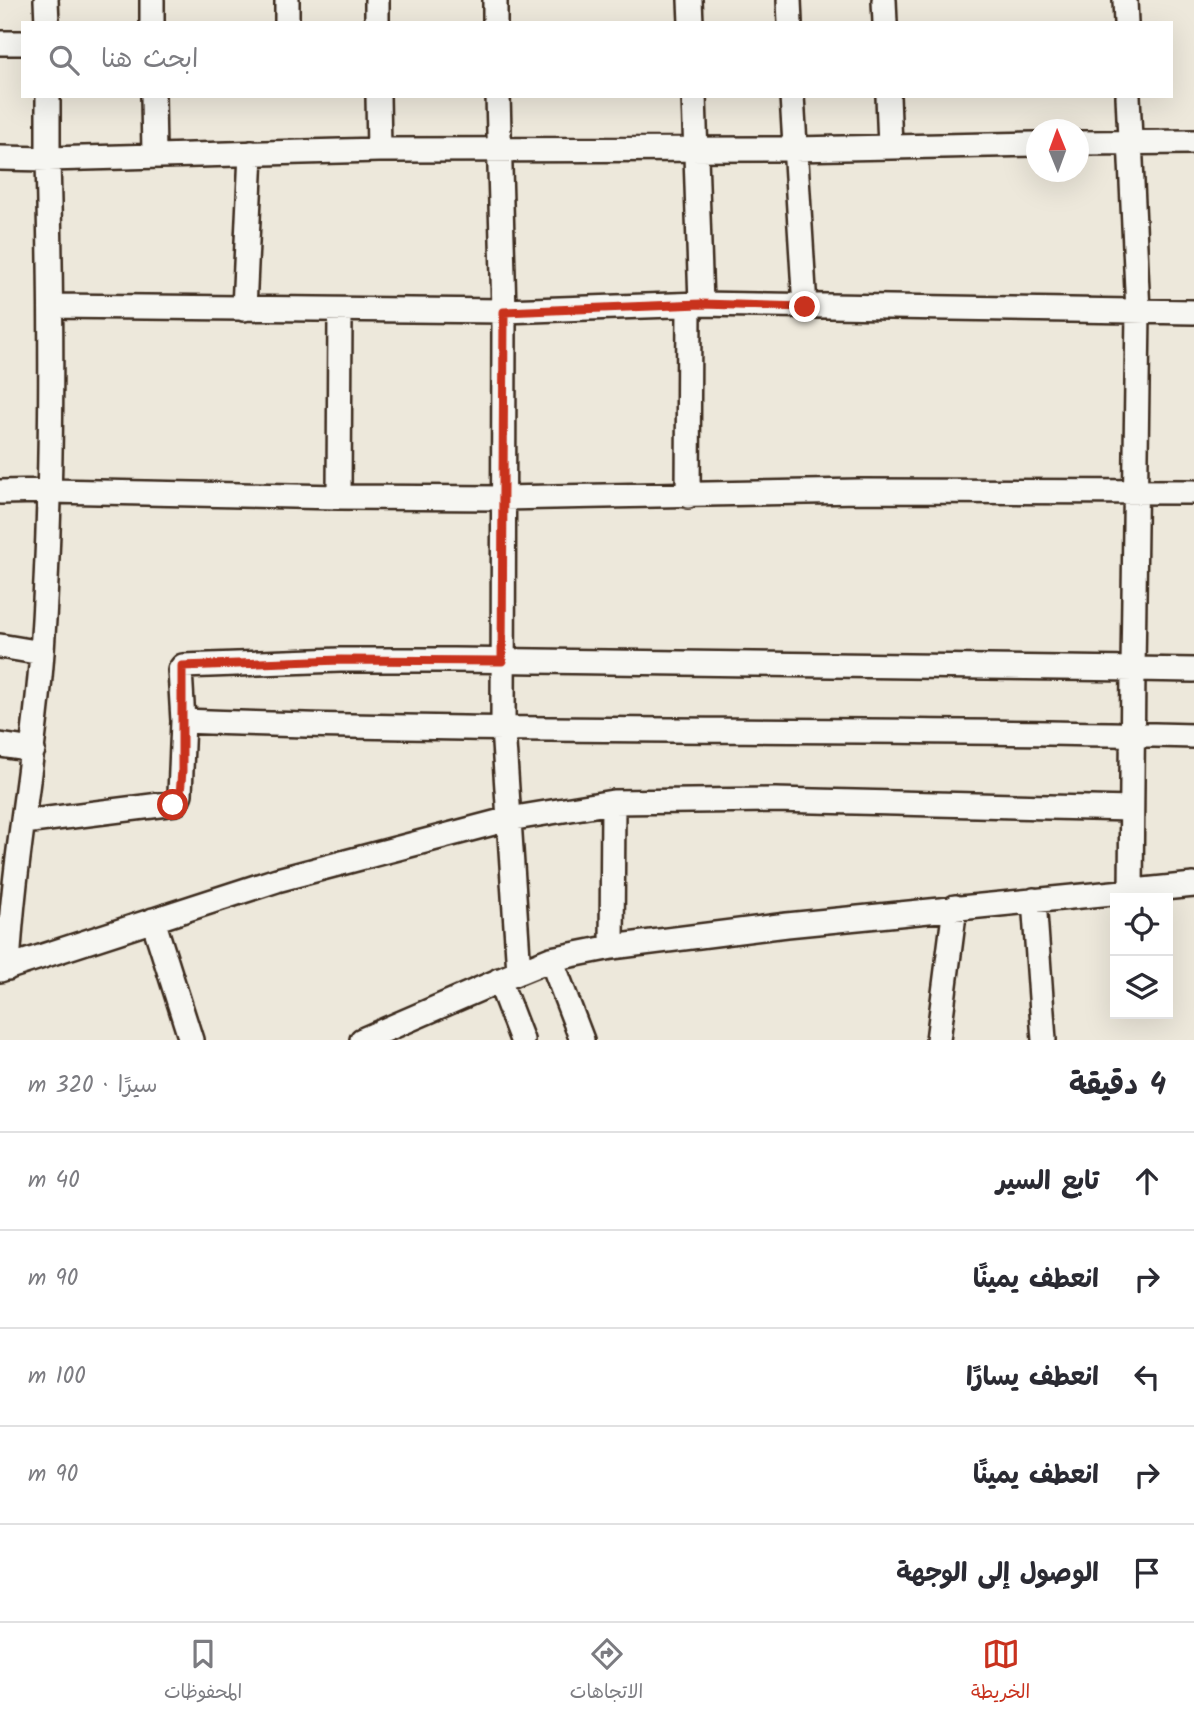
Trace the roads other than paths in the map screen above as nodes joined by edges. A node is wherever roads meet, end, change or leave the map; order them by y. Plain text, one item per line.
1 (46, 0) edge
2 (152, 0) edge
3 (287, 0) edge
4 (377, 0) edge
5 (495, 0) edge
6 (690, 0) edge
7 (789, 0) edge
8 (884, 0) edge
9 (1125, 0) edge
10 (47, 21) edge
11 (152, 21) edge
12 (287, 21) edge
13 (377, 21) edge
14 (495, 21) edge
15 (691, 21) edge
16 (790, 21) edge
17 (885, 21) edge
18 (1126, 21) edge
19 (0, 43) edge
20 (21, 43) edge
21 (48, 98) edge
22 (153, 98) edge
23 (378, 98) edge
24 (498, 98) edge
25 (694, 98) edge
26 (793, 98) edge
27 (888, 98) edge
28 (1128, 98) edge
29 (1130, 142) junction
30 (1194, 142) edge
31 (1089, 143) edge
32 (1026, 144) edge
33 (890, 147) junction
34 (500, 149) junction
35 (696, 149) junction
36 (794, 149) junction
37 (379, 150) junction
38 (251, 153) junction
39 (154, 155) junction
40 (0, 158) edge
41 (48, 159) junction
42 (695, 304) junction
43 (52, 306) junction
44 (805, 307) junction
45 (244, 309) junction
46 (340, 310) junction
47 (504, 312) junction
48 (1138, 312) junction
49 (1194, 312) edge
50 (51, 491) junction
51 (1136, 491) junction
52 (0, 492) edge
53 (1194, 492) edge
54 (688, 495) junction
55 (340, 497) junction
56 (502, 498) junction
57 (0, 646) edge
58 (42, 653) junction
59 (502, 661) junction
60 (1133, 669) junction
61 (1194, 670) edge
62 (183, 721) junction
63 (503, 728) junction
64 (1132, 734) junction
65 (1194, 736) edge
66 (0, 745) edge
67 (33, 750) junction
68 (613, 802) junction
69 (1131, 809) junction
70 (509, 819) junction
71 (24, 822) junction
72 (1194, 885) edge
73 (1131, 891) junction
74 (1034, 900) junction
75 (955, 907) junction
76 (153, 920) junction
77 (5, 934) edge
78 (612, 947) junction
79 (551, 959) junction
80 (4, 969) edge
81 (509, 976) junction
82 (191, 1040) edge
83 (362, 1040) edge
84 (522, 1040) edge
85 (582, 1040) edge
86 (938, 1040) edge
87 (1044, 1040) edge

1 - 10 street
2 - 11 street
3 - 12 street
4 - 13 street
5 - 14 street
6 - 15 street
7 - 16 street
8 - 17 street
9 - 18 street
19 - 20 street
21 - 41 street
22 - 39 street
23 - 37 street
24 - 34 street
25 - 35 street
26 - 36 street
27 - 33 street
28 - 29 street
29 - 30 street
29 - 31 street
29 - 48 street
32 - 33 street
33 - 36 street
34 - 35 street
34 - 37 street
34 - 47 street
35 - 36 street
35 - 42 street
36 - 44 street
37 - 38 street
38 - 39 street
38 - 45 street
39 - 41 street
40 - 41 street
41 - 43 street
42 - 44 street
42 - 47 street
42 - 54 street
43 - 45 street
43 - 50 street
44 - 48 street
45 - 46 street
46 - 47 street
46 - 55 street
47 - 56 street
48 - 49 street
48 - 51 street
50 - 52 street
50 - 55 street
50 - 58 street
51 - 53 street
51 - 54 street
51 - 60 street
54 - 56 street
55 - 56 street
56 - 59 street
57 - 58 street
58 - 67 street
59 - 60 street
59 - 62 street
59 - 63 street
60 - 61 street
60 - 64 street
62 - 63 street
62 - 71 street
63 - 64 street
63 - 70 street
64 - 65 street
64 - 69 street
66 - 67 street
67 - 71 street
68 - 69 street
68 - 70 street
68 - 78 street
69 - 73 street
70 - 76 street
70 - 81 street
71 - 77 street
72 - 73 street
73 - 74 street
74 - 75 street
74 - 87 street
75 - 78 street
75 - 86 street
76 - 80 street
76 - 82 street
77 - 80 street
78 - 79 street
79 - 81 street
79 - 85 street
81 - 83 street
81 - 84 street

